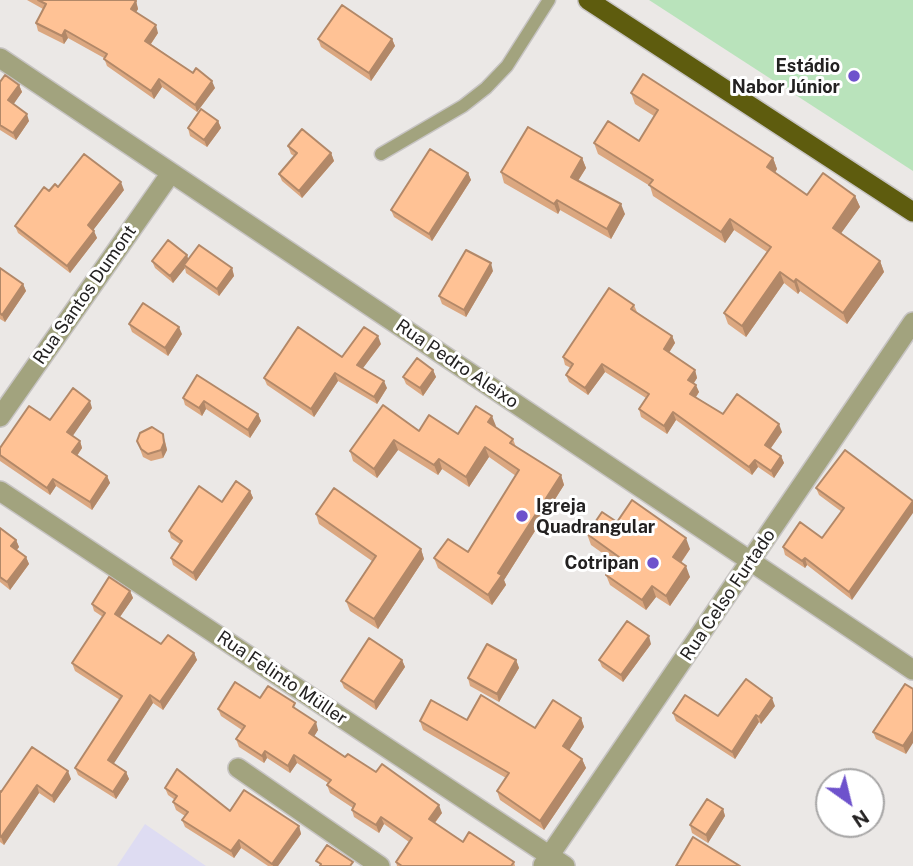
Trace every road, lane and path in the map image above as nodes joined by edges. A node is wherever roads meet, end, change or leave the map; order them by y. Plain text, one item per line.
1 (549, 0) edge
2 (588, 0) edge
3 (0, 58) edge
4 (381, 154) dead end
5 (171, 173) junction
6 (913, 212) edge
7 (913, 322) edge
8 (0, 417) edge
9 (0, 491) edge
10 (751, 561) junction
11 (913, 670) edge
12 (239, 768) dead end
13 (552, 863) edge
14 (380, 866) edge

1 - 4 lane
2 - 6 highway
3 - 5 street, Rua Pedro Aleixo
5 - 8 street, Rua Santos Dumont
5 - 10 street, Rua Pedro Aleixo
7 - 10 street, Rua Celso Furtado
9 - 13 street, Rua Felinto Müller
10 - 11 street, Rua Pedro Aleixo
10 - 13 street, Rua Celso Furtado
12 - 14 street

